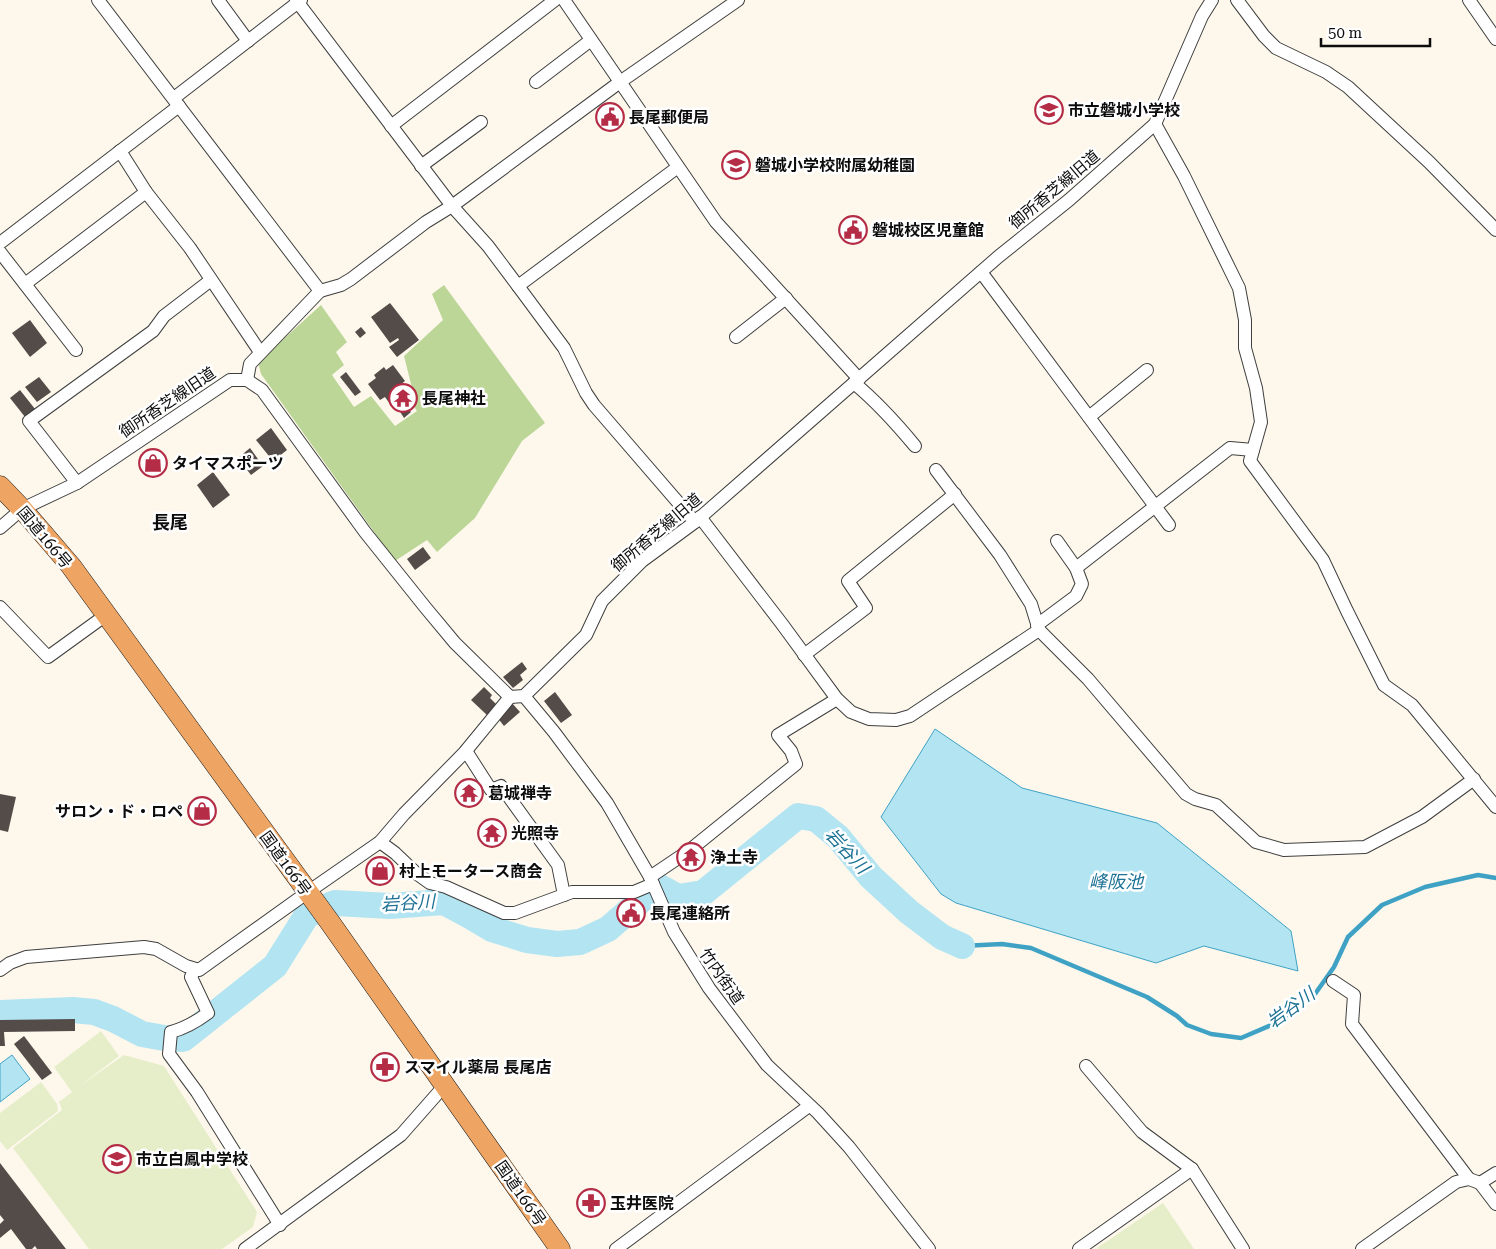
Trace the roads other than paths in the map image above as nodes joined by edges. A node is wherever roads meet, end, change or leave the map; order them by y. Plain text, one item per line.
1 (98, 0) edge
2 (218, 0) edge
3 (555, 0) edge
4 (564, 0) edge
5 (738, 0) edge
6 (1212, 0) edge
7 (1237, 0) edge
8 (1469, 0) edge
9 (299, 1) edge
10 (1496, 39) edge
11 (591, 40) junction
12 (248, 41) junction
13 (536, 82) dead end
14 (620, 82) junction
15 (176, 102) junction
16 (481, 122) dead end
17 (1155, 124) junction
18 (391, 126) junction
19 (120, 151) junction
20 (422, 166) junction
21 (678, 167) junction
22 (146, 192) junction
23 (452, 206) junction
24 (1496, 230) edge
25 (0, 243) edge
26 (0, 252) edge
27 (981, 272) junction
28 (211, 280) junction
29 (25, 284) junction
30 (518, 286) junction
31 (320, 292) junction
32 (786, 298) junction
33 (736, 337) dead end
34 (76, 350) dead end
35 (260, 352) junction
36 (1147, 370) dead end
37 (247, 380) junction
38 (856, 381) junction
39 (1089, 417) junction
40 (915, 446) dead end
41 (1254, 450) junction
42 (936, 470) dead end
43 (77, 483) junction
44 (0, 486) edge
45 (955, 494) junction
46 (1155, 506) junction
47 (22, 508) junction
48 (698, 520) junction
49 (1170, 525) dead end
50 (0, 528) edge
51 (1057, 541) dead end
52 (1076, 568) junction
53 (0, 607) edge
54 (106, 615) junction
55 (1038, 627) junction
56 (804, 655) junction
57 (524, 696) junction
58 (510, 697) junction
59 (837, 699) junction
60 (466, 751) junction
61 (1474, 779) junction
62 (1496, 807) edge
63 (380, 842) junction
64 (654, 886) junction
65 (308, 892) junction
66 (564, 895) junction
67 (195, 969) junction
68 (0, 970) edge
69 (1332, 981) dead end
70 (1086, 1066) dead end
71 (445, 1085) junction
72 (809, 1106) junction
73 (1192, 1169) junction
74 (1496, 1173) edge
75 (1475, 1181) junction
76 (1496, 1204) edge
77 (280, 1225) junction
78 (245, 1249) edge
79 (560, 1249) edge
80 (616, 1249) edge
81 (930, 1249) edge
82 (1080, 1249) edge
83 (1243, 1249) edge
84 (1362, 1249) edge

1 - 15 street
2 - 12 street
3 - 18 street
4 - 11 street
5 - 14 street
6 - 17 street, 御所香芝線旧道
7 - 24 street
8 - 10 street
9 - 12 street
9 - 18 street
11 - 13 street
11 - 14 street
12 - 15 street
14 - 21 street
14 - 23 street
15 - 19 street
15 - 31 street
16 - 20 street
17 - 27 street, 御所香芝線旧道
17 - 41 street
18 - 20 street
19 - 22 street
19 - 25 street
20 - 23 street
21 - 30 street
21 - 32 street
22 - 28 street
22 - 29 street
23 - 30 street
23 - 31 street
26 - 29 street
27 - 38 street, 御所香芝線旧道
27 - 39 street
28 - 35 street
28 - 43 street
29 - 34 street
30 - 48 street
31 - 35 street
32 - 33 street
32 - 38 street
35 - 37 street
36 - 39 street
37 - 43 street, 御所香芝線旧道
37 - 58 street
38 - 40 street
38 - 48 street, 御所香芝線旧道
39 - 46 street
41 - 46 street
41 - 61 street
42 - 45 street
43 - 47 street, 御所香芝線旧道
44 - 47 highway, 国道166号
45 - 55 street
45 - 56 street
46 - 49 street
46 - 52 street
47 - 50 street, 御所香芝線旧道
47 - 54 highway, 国道166号
48 - 56 street
48 - 57 street, 御所香芝線旧道
51 - 52 street
52 - 55 street
53 - 54 street
54 - 65 highway, 国道166号
55 - 59 street
55 - 61 street
56 - 59 street
57 - 58 street
57 - 64 street, 竹内街道
58 - 60 street
59 - 64 street
60 - 63 street
60 - 66 street
61 - 62 street
63 - 65 street
63 - 66 street
64 - 66 street
64 - 72 street, 竹内街道
65 - 67 street
65 - 71 highway, 国道166号
67 - 68 street
67 - 77 street
69 - 75 street
70 - 73 street
71 - 77 street
71 - 79 highway, 国道166号
72 - 80 street
72 - 81 street, 竹内街道
73 - 82 street
73 - 83 street
74 - 75 street
75 - 76 street
75 - 84 street
77 - 78 street

